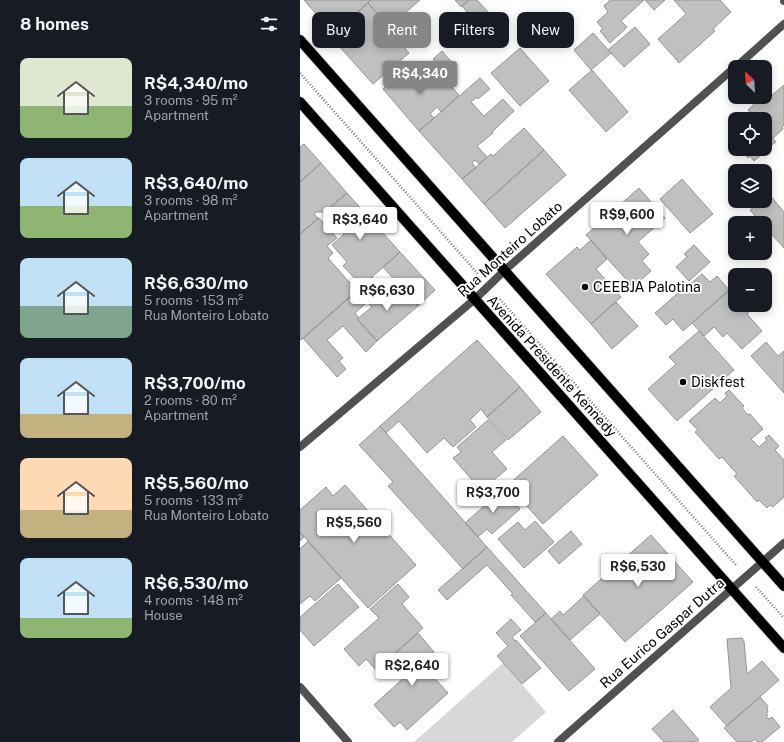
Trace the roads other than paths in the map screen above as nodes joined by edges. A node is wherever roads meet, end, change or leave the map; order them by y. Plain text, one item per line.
1 (784, 24) edge
2 (300, 40) edge
3 (743, 60) edge
4 (728, 73) edge
5 (300, 102) edge
6 (504, 271) junction
7 (474, 299) junction
8 (300, 447) edge
9 (784, 543) edge
10 (763, 562) junction
11 (784, 586) edge
12 (732, 589) junction
13 (784, 648) edge
14 (300, 687) edge
15 (348, 742) edge
16 (558, 742) edge

1 - 3 street, Rua Monteiro Lobato
2 - 6 main road, Avenida Presidente Kennedy
4 - 6 street, Rua Monteiro Lobato
5 - 7 main road, Avenida Presidente Kennedy
6 - 7 street, Rua Monteiro Lobato
6 - 10 main road, Avenida Presidente Kennedy
7 - 8 street, Rua Monteiro Lobato
7 - 12 main road, Avenida Presidente Kennedy
9 - 10 street, Rua Eurico Gaspar Dutra
10 - 11 main road, Avenida Presidente Kennedy
10 - 12 street, Rua Eurico Gaspar Dutra
12 - 13 main road, Avenida Presidente Kennedy
12 - 16 street, Rua Eurico Gaspar Dutra
14 - 15 street

